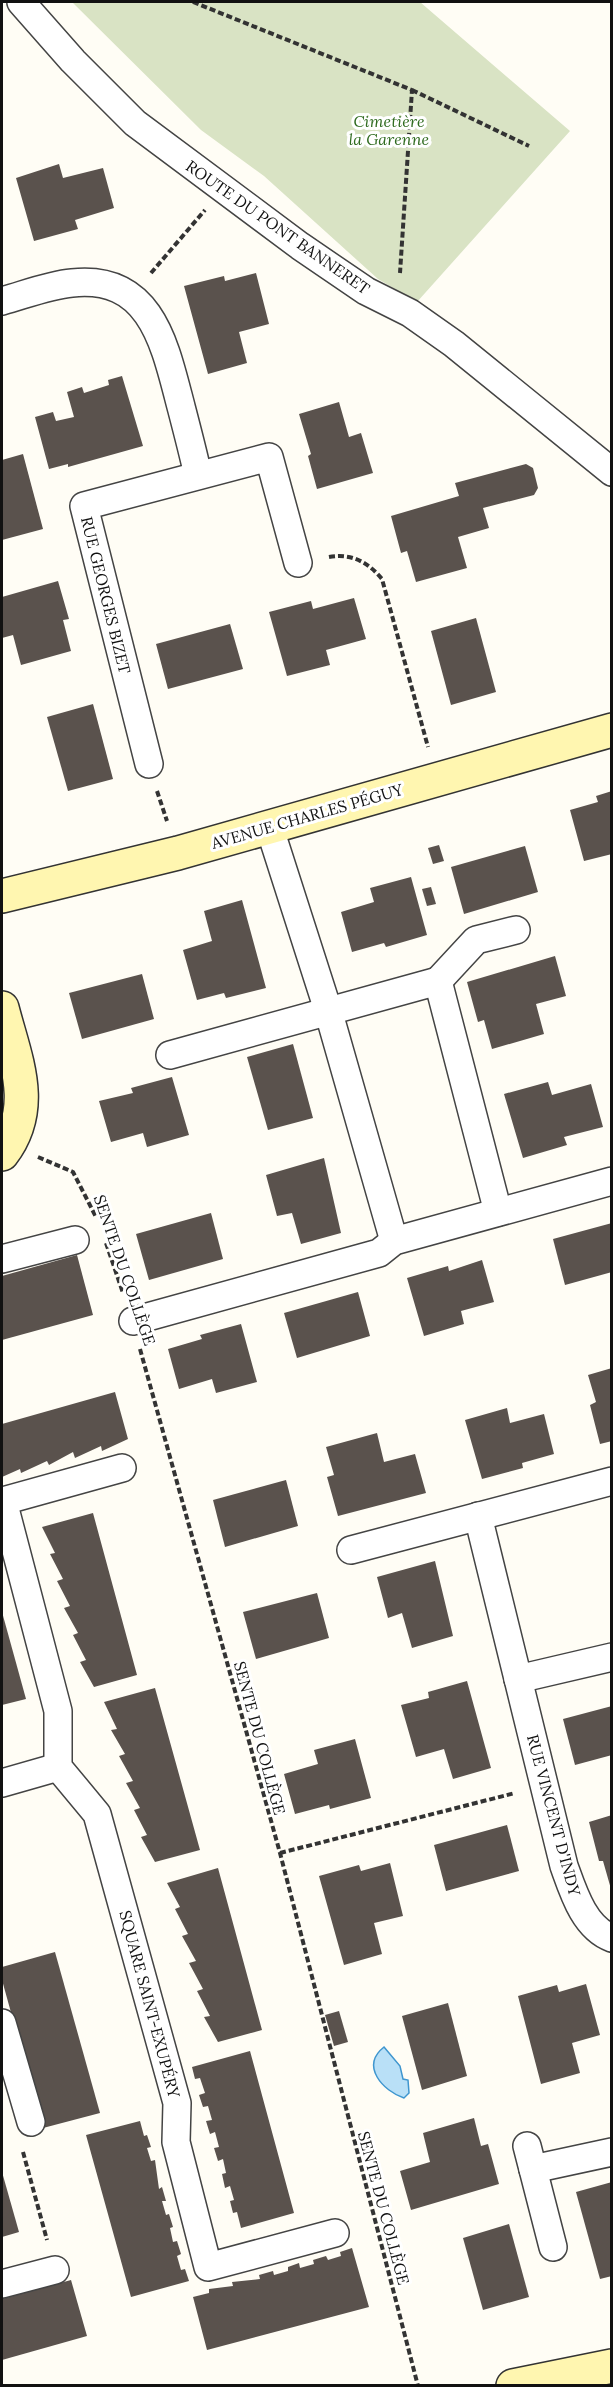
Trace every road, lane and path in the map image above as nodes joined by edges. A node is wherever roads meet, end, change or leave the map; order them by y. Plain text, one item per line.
1 (21, 2) edge
2 (193, 2) edge
3 (412, 90) junction
4 (529, 146) dead end
5 (223, 189) junction
6 (132, 295) junction
7 (2, 301) edge
8 (398, 307) junction
9 (612, 472) edge
10 (198, 475) junction
11 (298, 563) joint
12 (612, 730) edge
13 (431, 757) dead end
14 (149, 764) joint
15 (269, 826) junction
16 (178, 853) junction
17 (2, 896) edge
18 (516, 930) dead end
19 (438, 981) junction
20 (2, 1008) edge
21 (328, 1010) junction
22 (170, 1055) dead end
23 (5, 1149) edge
24 (612, 1181) edge
25 (498, 1212) junction
26 (100, 1226) dead end
27 (103, 1236) dead end
28 (75, 1240) dead end
29 (394, 1241) junction
30 (2, 1259) edge
31 (133, 1321) junction
32 (122, 1468) dead end
33 (612, 1481) edge
34 (478, 1516) junction
35 (351, 1550) dead end
36 (612, 1656) edge
37 (518, 1679) junction
38 (58, 1767) junction
39 (2, 1783) edge
40 (544, 1786) junction
41 (280, 1853) junction
42 (612, 1938) edge
43 (2, 2023) edge
44 (31, 2122) joint
45 (612, 2152) edge
46 (335, 2234) dead end
47 (553, 2247) dead end
48 (56, 2270) joint
49 (2, 2284) edge
50 (612, 2366) edge
51 (418, 2385) edge
52 (513, 2385) edge

1 - 5 street, ROUTE DU PONT BANNERET
2 - 3 path
3 - 4 path
3 - 8 path
5 - 6 path
5 - 8 street, ROUTE DU PONT BANNERET
6 - 7 street
6 - 10 street
8 - 9 street, ROUTE DU PONT BANNERET
10 - 11 street, RUE GEORGES BIZET
10 - 14 street, RUE GEORGES BIZET
11 - 13 path
12 - 15 street, AVENUE CHARLES PÉGUY
14 - 16 path
15 - 16 street, AVENUE CHARLES PÉGUY
15 - 21 street
16 - 17 street, AVENUE CHARLES PÉGUY
18 - 19 street
19 - 21 street
19 - 25 street
20 - 23 street
21 - 22 street
21 - 29 street
23 - 26 path, SENTE DU COLLÈGE
24 - 25 street
25 - 29 street
27 - 31 path, SENTE DU COLLÈGE
28 - 30 street
29 - 31 street
31 - 41 path, SENTE DU COLLÈGE
32 - 38 street
33 - 34 street
34 - 35 street
34 - 37 street, RUE VINCENT D'INDY
36 - 37 street
37 - 40 street, RUE VINCENT D'INDY
38 - 39 street
38 - 46 street, SQUARE SAINT-EXUPÉRY
40 - 41 path
40 - 42 street, RUE VINCENT D'INDY
41 - 51 path, SENTE DU COLLÈGE
43 - 44 street
44 - 48 path
45 - 47 street
48 - 49 street
50 - 52 street

